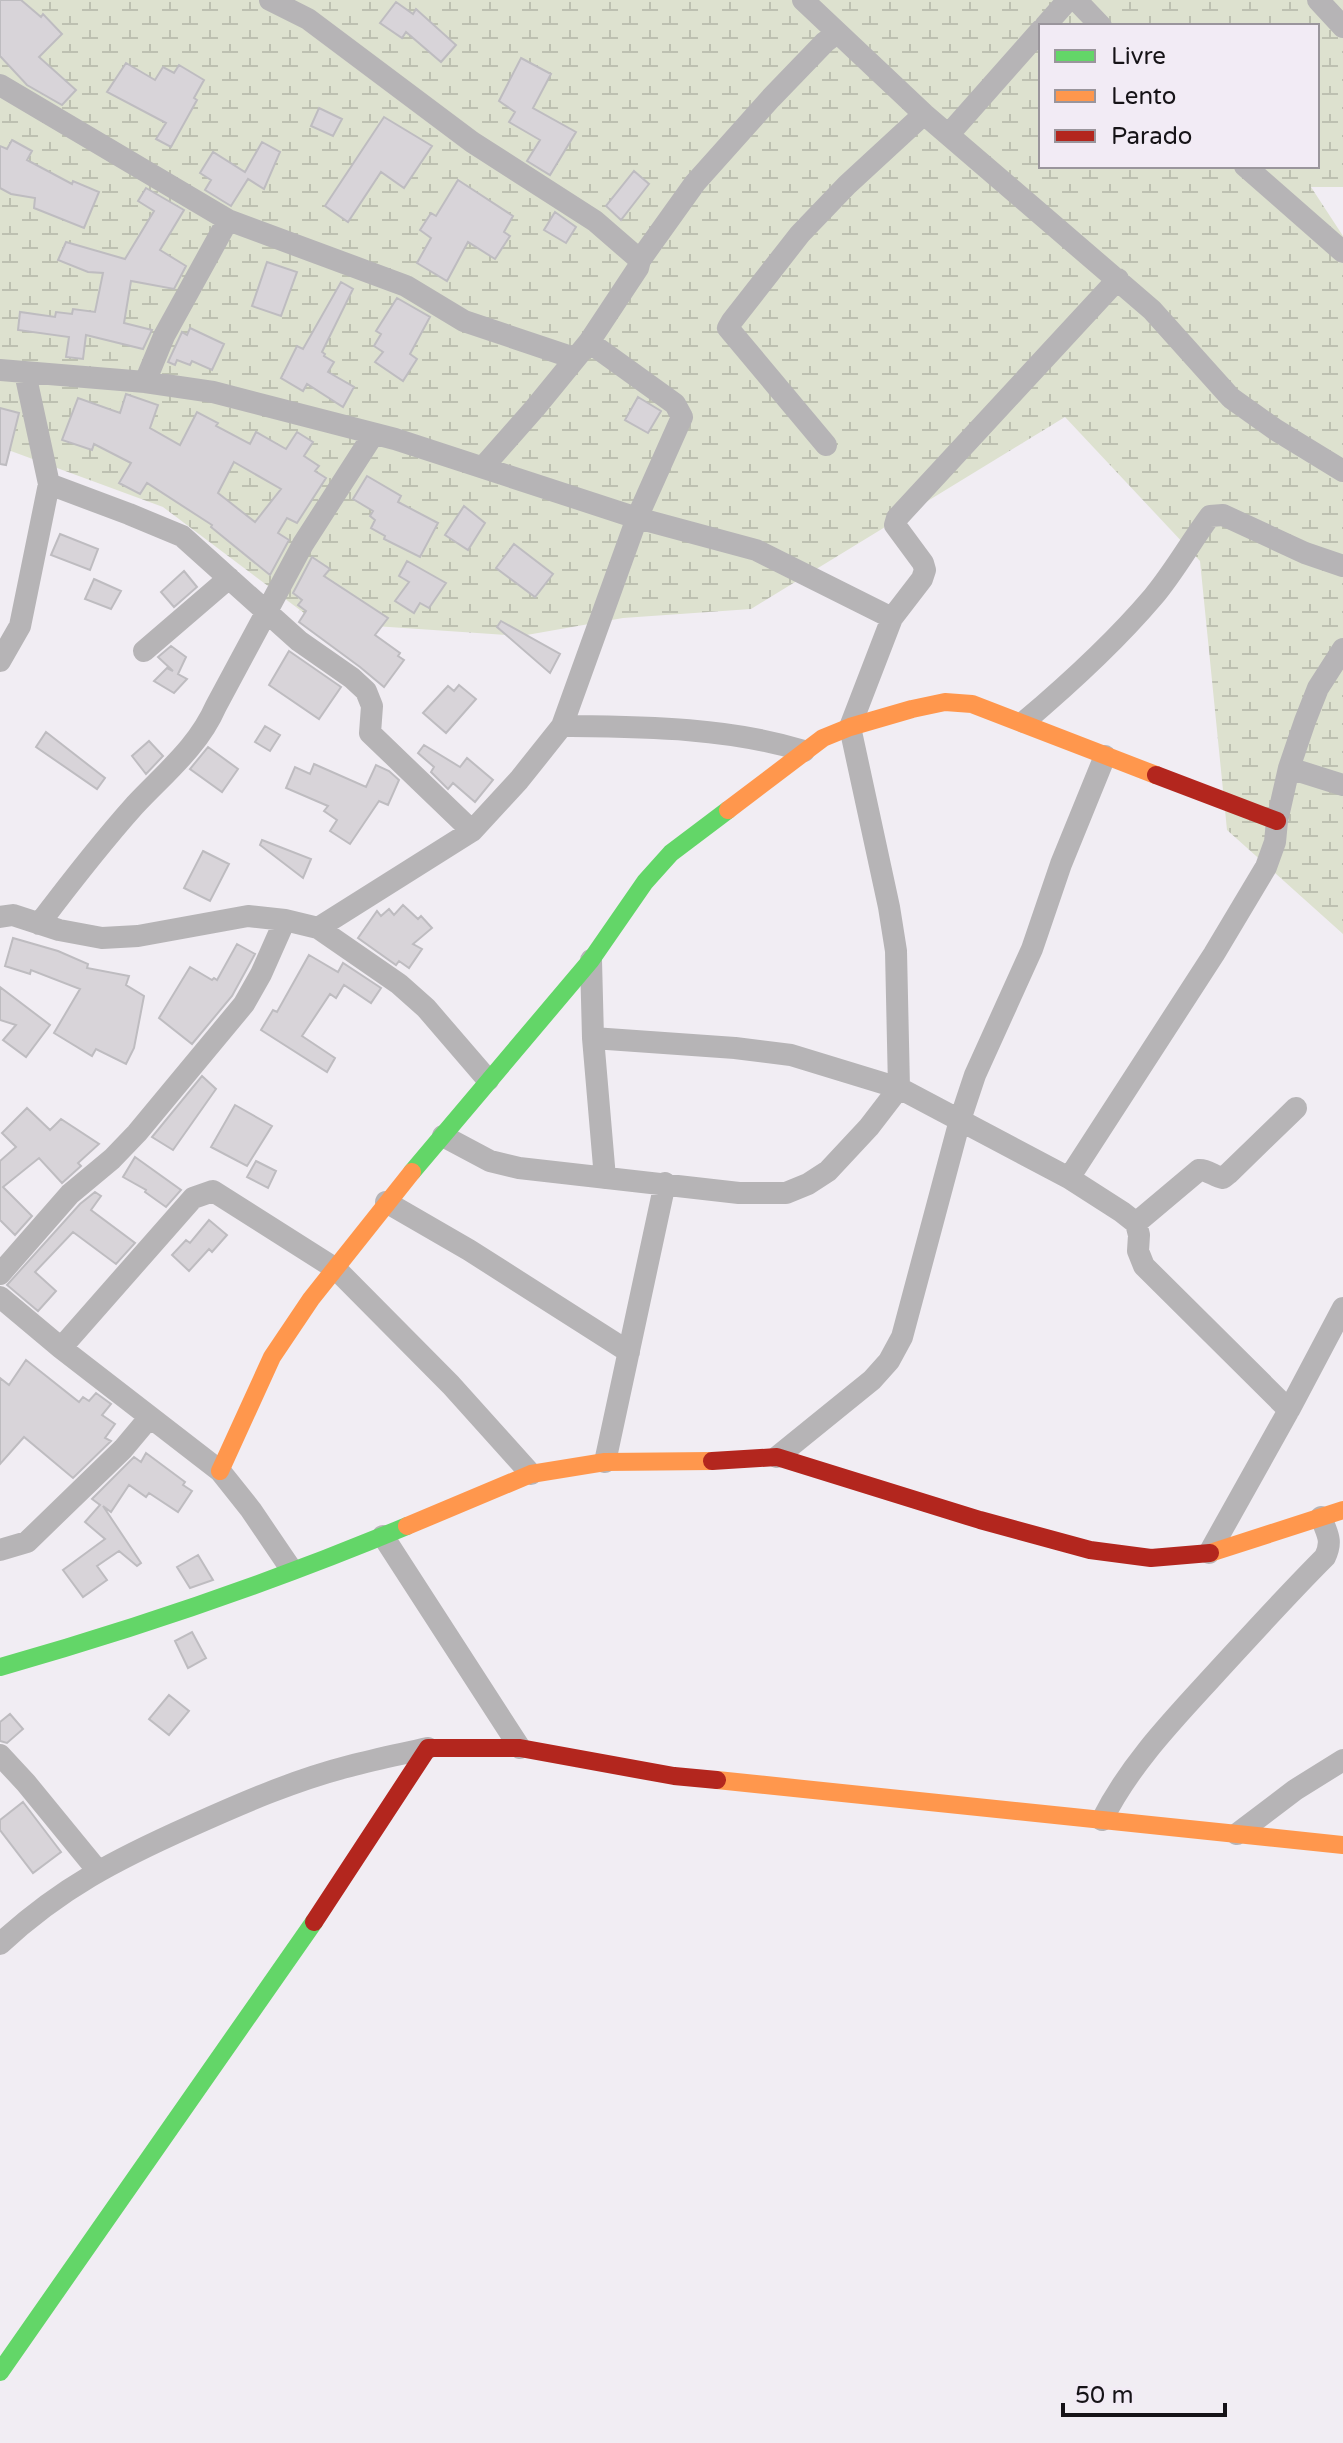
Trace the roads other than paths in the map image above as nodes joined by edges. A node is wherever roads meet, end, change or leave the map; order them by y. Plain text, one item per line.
1 (270, 0) edge
2 (803, 0) edge
3 (1068, 0) edge
4 (1076, 0) edge
5 (1318, 0) edge
6 (1047, 24) edge
7 (1099, 24) edge
8 (1343, 27) edge
9 (837, 33) junction
10 (1039, 33) edge
11 (0, 85) edge
12 (924, 114) junction
13 (949, 134) junction
14 (1247, 168) edge
15 (228, 220) junction
16 (1343, 252) edge
17 (640, 260) junction
18 (1118, 279) junction
19 (581, 350) junction
20 (0, 370) edge
21 (25, 373) junction
22 (145, 382) junction
23 (373, 435) junction
24 (826, 445) dead end
25 (483, 467) junction
26 (1343, 471) edge
27 (49, 484) junction
28 (637, 518) junction
29 (1343, 566) edge
30 (229, 578) junction
31 (268, 612) junction
32 (892, 618) junction
33 (1343, 649) edge
34 (144, 651) dead end
35 (0, 661) edge
36 (1024, 722) junction
37 (562, 726) junction
38 (850, 727) junction
39 (804, 751) junction
40 (1105, 756) junction
41 (1289, 768) junction
42 (1343, 785) edge
43 (1277, 821) junction
44 (472, 831) junction
45 (0, 917) edge
46 (285, 920) junction
47 (39, 924) junction
48 (318, 928) junction
49 (591, 960) junction
50 (593, 1038) junction
51 (488, 1080) junction
52 (899, 1088) junction
53 (1296, 1108) dead end
54 (960, 1120) junction
55 (443, 1136) junction
56 (605, 1178) junction
57 (1069, 1178) junction
58 (665, 1183) junction
59 (386, 1202) junction
60 (1136, 1223) junction
61 (336, 1269) junction
62 (0, 1274) edge
63 (0, 1297) edge
64 (1343, 1308) edge
65 (61, 1348) junction
66 (629, 1352) junction
67 (1289, 1410) junction
68 (149, 1418) junction
69 (777, 1457) junction
70 (605, 1462) junction
71 (220, 1471) junction
72 (531, 1474) junction
73 (1343, 1510) edge
74 (1321, 1517) junction
75 (383, 1536) junction
76 (3, 1545) edge
77 (1209, 1553) junction
78 (291, 1569) junction
79 (0, 1667) edge
80 (428, 1748) junction
81 (520, 1748) junction
82 (0, 1755) edge
83 (1343, 1760) edge
84 (1102, 1820) junction
85 (1237, 1834) junction
86 (1343, 1845) edge
87 (98, 1871) junction
88 (0, 1944) edge
89 (0, 2372) edge

1 - 17 street
2 - 9 street
3 - 6 street
4 - 7 street
5 - 8 street
9 - 12 street
9 - 17 street
10 - 13 street
11 - 15 street
12 - 13 street
12 - 24 street
13 - 18 street
14 - 16 street
15 - 19 street
15 - 22 street
17 - 19 street
18 - 26 street
18 - 32 street
19 - 25 street
19 - 28 street
20 - 21 street
21 - 22 street
21 - 27 street
22 - 23 street
23 - 25 street
23 - 31 street
25 - 28 street
27 - 30 street
27 - 35 street
28 - 32 street
28 - 37 street
29 - 36 street
30 - 31 street
30 - 34 street
31 - 44 street
31 - 47 street
32 - 38 street
33 - 41 street
36 - 38 street
36 - 40 street
37 - 39 street
37 - 44 street
38 - 39 street
38 - 52 street
39 - 49 street
40 - 43 street
40 - 54 street
41 - 42 street
41 - 43 street
43 - 57 street
44 - 48 street
45 - 47 street
46 - 47 street
46 - 48 street
46 - 62 street
48 - 51 street
49 - 50 street
49 - 51 street
50 - 52 street
50 - 56 street
51 - 55 street
52 - 54 street
52 - 58 street
53 - 60 street
54 - 57 street
54 - 69 street
55 - 56 street
55 - 59 street
56 - 58 street
57 - 60 street
58 - 66 street
59 - 61 street
59 - 66 street
60 - 67 street
61 - 65 street
61 - 71 street
61 - 72 street
63 - 65 street
64 - 67 street
65 - 68 street
66 - 70 street
67 - 77 street
68 - 71 street
68 - 76 street
69 - 70 street
69 - 77 street
70 - 72 street
71 - 78 street
72 - 75 street
73 - 74 street
74 - 77 street
74 - 84 street
75 - 78 street
75 - 81 street
78 - 79 street
80 - 81 street
80 - 87 street
80 - 89 street
81 - 84 street
82 - 87 street
83 - 85 street
84 - 85 street
85 - 86 street
87 - 88 street

